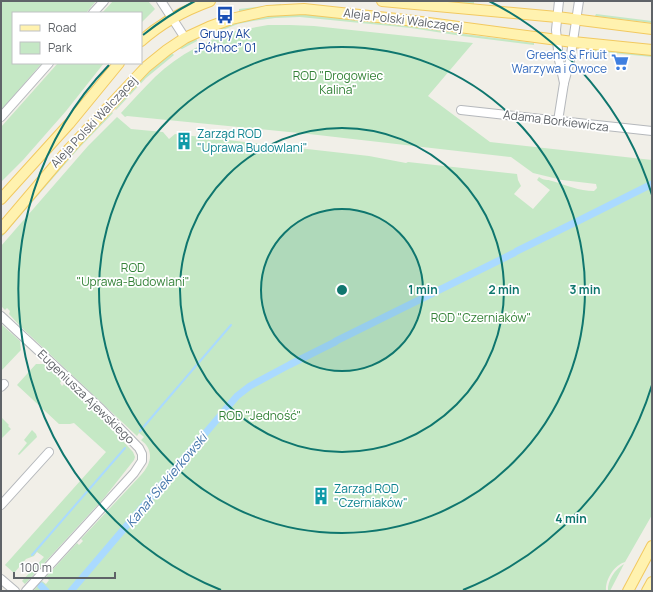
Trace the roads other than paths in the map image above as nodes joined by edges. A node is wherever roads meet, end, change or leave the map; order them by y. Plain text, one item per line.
1 (104, 1) edge
2 (161, 1) edge
3 (210, 1) edge
4 (382, 1) edge
5 (559, 1) edge
6 (579, 1) edge
7 (94, 12) edge
8 (557, 17) junction
9 (172, 19) junction
10 (576, 20) junction
11 (652, 29) edge
12 (184, 38) junction
13 (557, 40) junction
14 (142, 41) edge
15 (573, 42) junction
16 (652, 50) edge
17 (48, 64) edge
18 (118, 64) edge
19 (564, 83) junction
20 (461, 110) dead end
21 (1, 117) edge
22 (558, 121) junction
23 (652, 131) edge
24 (1, 199) edge
25 (1, 229) edge
26 (1, 316) edge
27 (49, 452) dead end
28 (1, 505) edge
29 (652, 546) edge
30 (1, 579) edge
31 (652, 584) edge
32 (15, 591) edge
33 (26, 591) edge
34 (628, 591) edge
35 (648, 591) edge

1 - 7 street
2 - 9 street
3 - 9 main road
4 - 8 main road, Aleja Polski Walczącej
5 - 8 street
6 - 10 street
8 - 10 main road, Aleja Polski Walczącej
8 - 13 street
9 - 12 street
9 - 14 main road
10 - 11 main road, Aleja Polski Walczącej
10 - 15 street
12 - 13 main road, Aleja Polski Walczącej
12 - 25 main road, Aleja Polski Walczącej
13 - 15 main road, Aleja Polski Walczącej
13 - 19 street
15 - 16 main road, Aleja Polski Walczącej
15 - 19 street
17 - 21 street
18 - 24 main road, Aleja Polski Walczącej
19 - 22 street
20 - 22 street, Adama Borkiewicza
22 - 23 street, Adama Borkiewicza
26 - 33 street, Eugeniusza Ajewskiego
27 - 28 street
29 - 34 main road
30 - 32 street
31 - 35 main road

